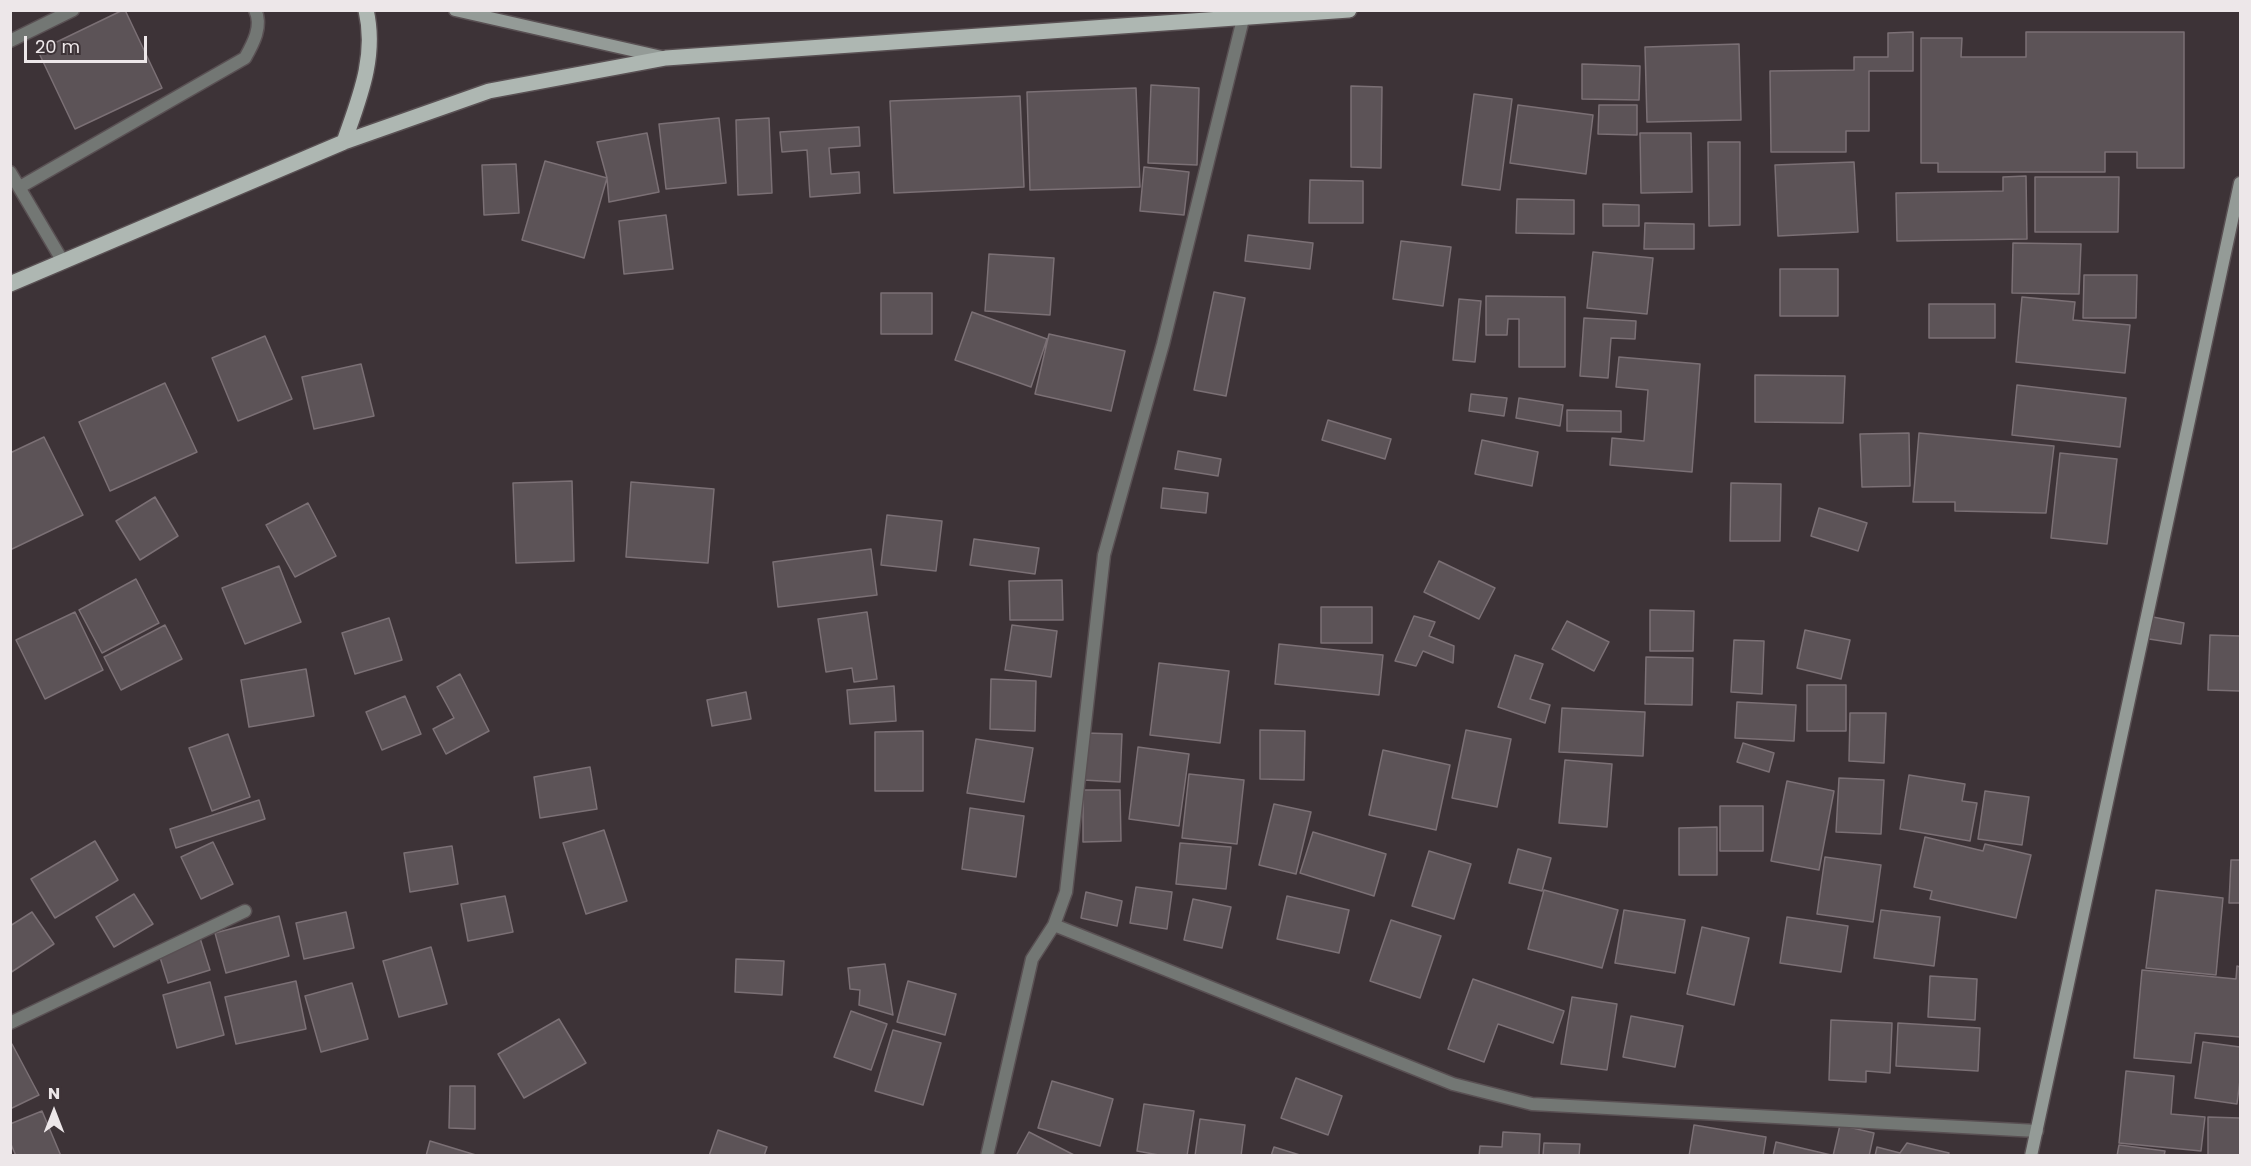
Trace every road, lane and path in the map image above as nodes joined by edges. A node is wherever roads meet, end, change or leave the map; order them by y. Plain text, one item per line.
1 (73, 10) edge
2 (255, 10) edge
3 (366, 10) edge
4 (455, 10) edge
5 (1349, 10) edge
6 (1244, 19) junction
7 (10, 40) edge
8 (666, 58) junction
9 (344, 141) junction
10 (10, 171) edge
11 (2241, 183) edge
12 (20, 187) junction
13 (2238, 215) edge
14 (62, 260) junction
15 (10, 284) edge
16 (245, 911) dead end
17 (1054, 925) junction
18 (10, 1023) edge
19 (2037, 1131) junction
20 (987, 1155) edge
21 (2031, 1155) edge

1 - 7 street
2 - 12 street
3 - 9 main road
4 - 8 street
5 - 6 main road
6 - 8 main road
6 - 17 street
8 - 9 main road
9 - 14 main road
10 - 12 street
11 - 13 street
12 - 14 street
13 - 19 street
14 - 15 main road
16 - 18 street
17 - 19 street
17 - 20 street
19 - 21 street

